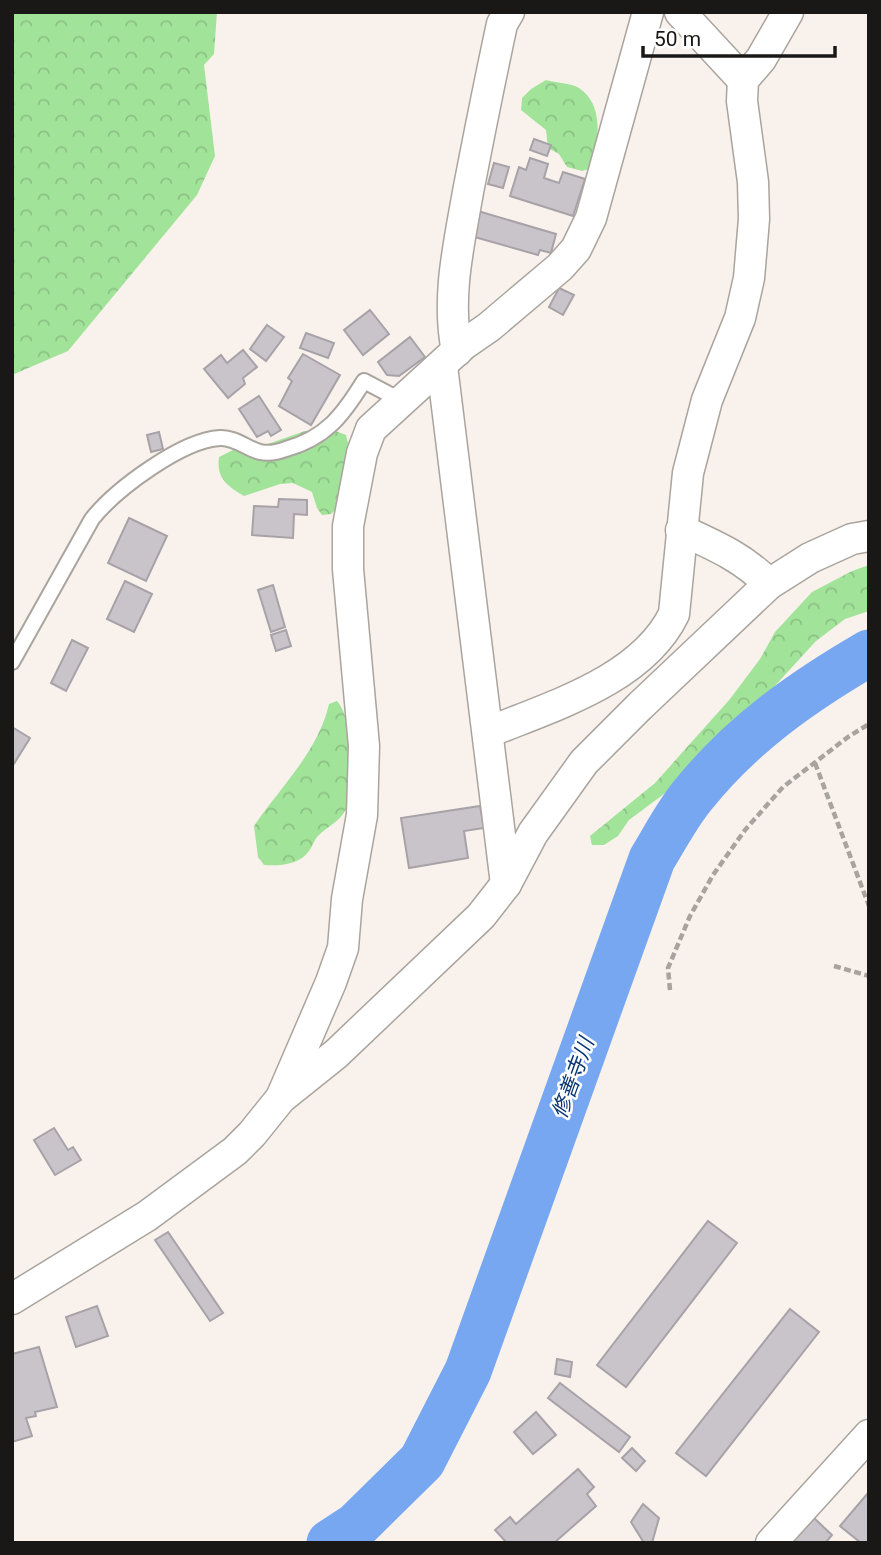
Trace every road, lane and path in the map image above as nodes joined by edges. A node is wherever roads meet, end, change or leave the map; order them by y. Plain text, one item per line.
1 (509, 12) edge
2 (649, 12) edge
3 (680, 12) edge
4 (788, 12) edge
5 (743, 80) junction
6 (450, 358) junction
7 (402, 401) junction
8 (681, 530) junction
9 (869, 536) edge
10 (769, 584) junction
11 (12, 662) edge
12 (869, 724) edge
13 (489, 732) junction
14 (815, 762) junction
15 (506, 884) junction
16 (869, 906) edge
17 (834, 966) dead end
18 (869, 976) edge
19 (670, 990) dead end
20 (281, 1098) junction
21 (12, 1298) edge
22 (869, 1434) edge
23 (771, 1543) edge

1 - 6 street
2 - 6 street
3 - 5 street
4 - 5 street
5 - 8 street
6 - 7 street
6 - 13 street
7 - 11 lane
7 - 20 street
8 - 10 street
8 - 13 street
9 - 10 street
10 - 15 street
12 - 14 path
13 - 15 street
14 - 16 path
14 - 19 path
15 - 20 street
17 - 18 path
20 - 21 street
22 - 23 street

